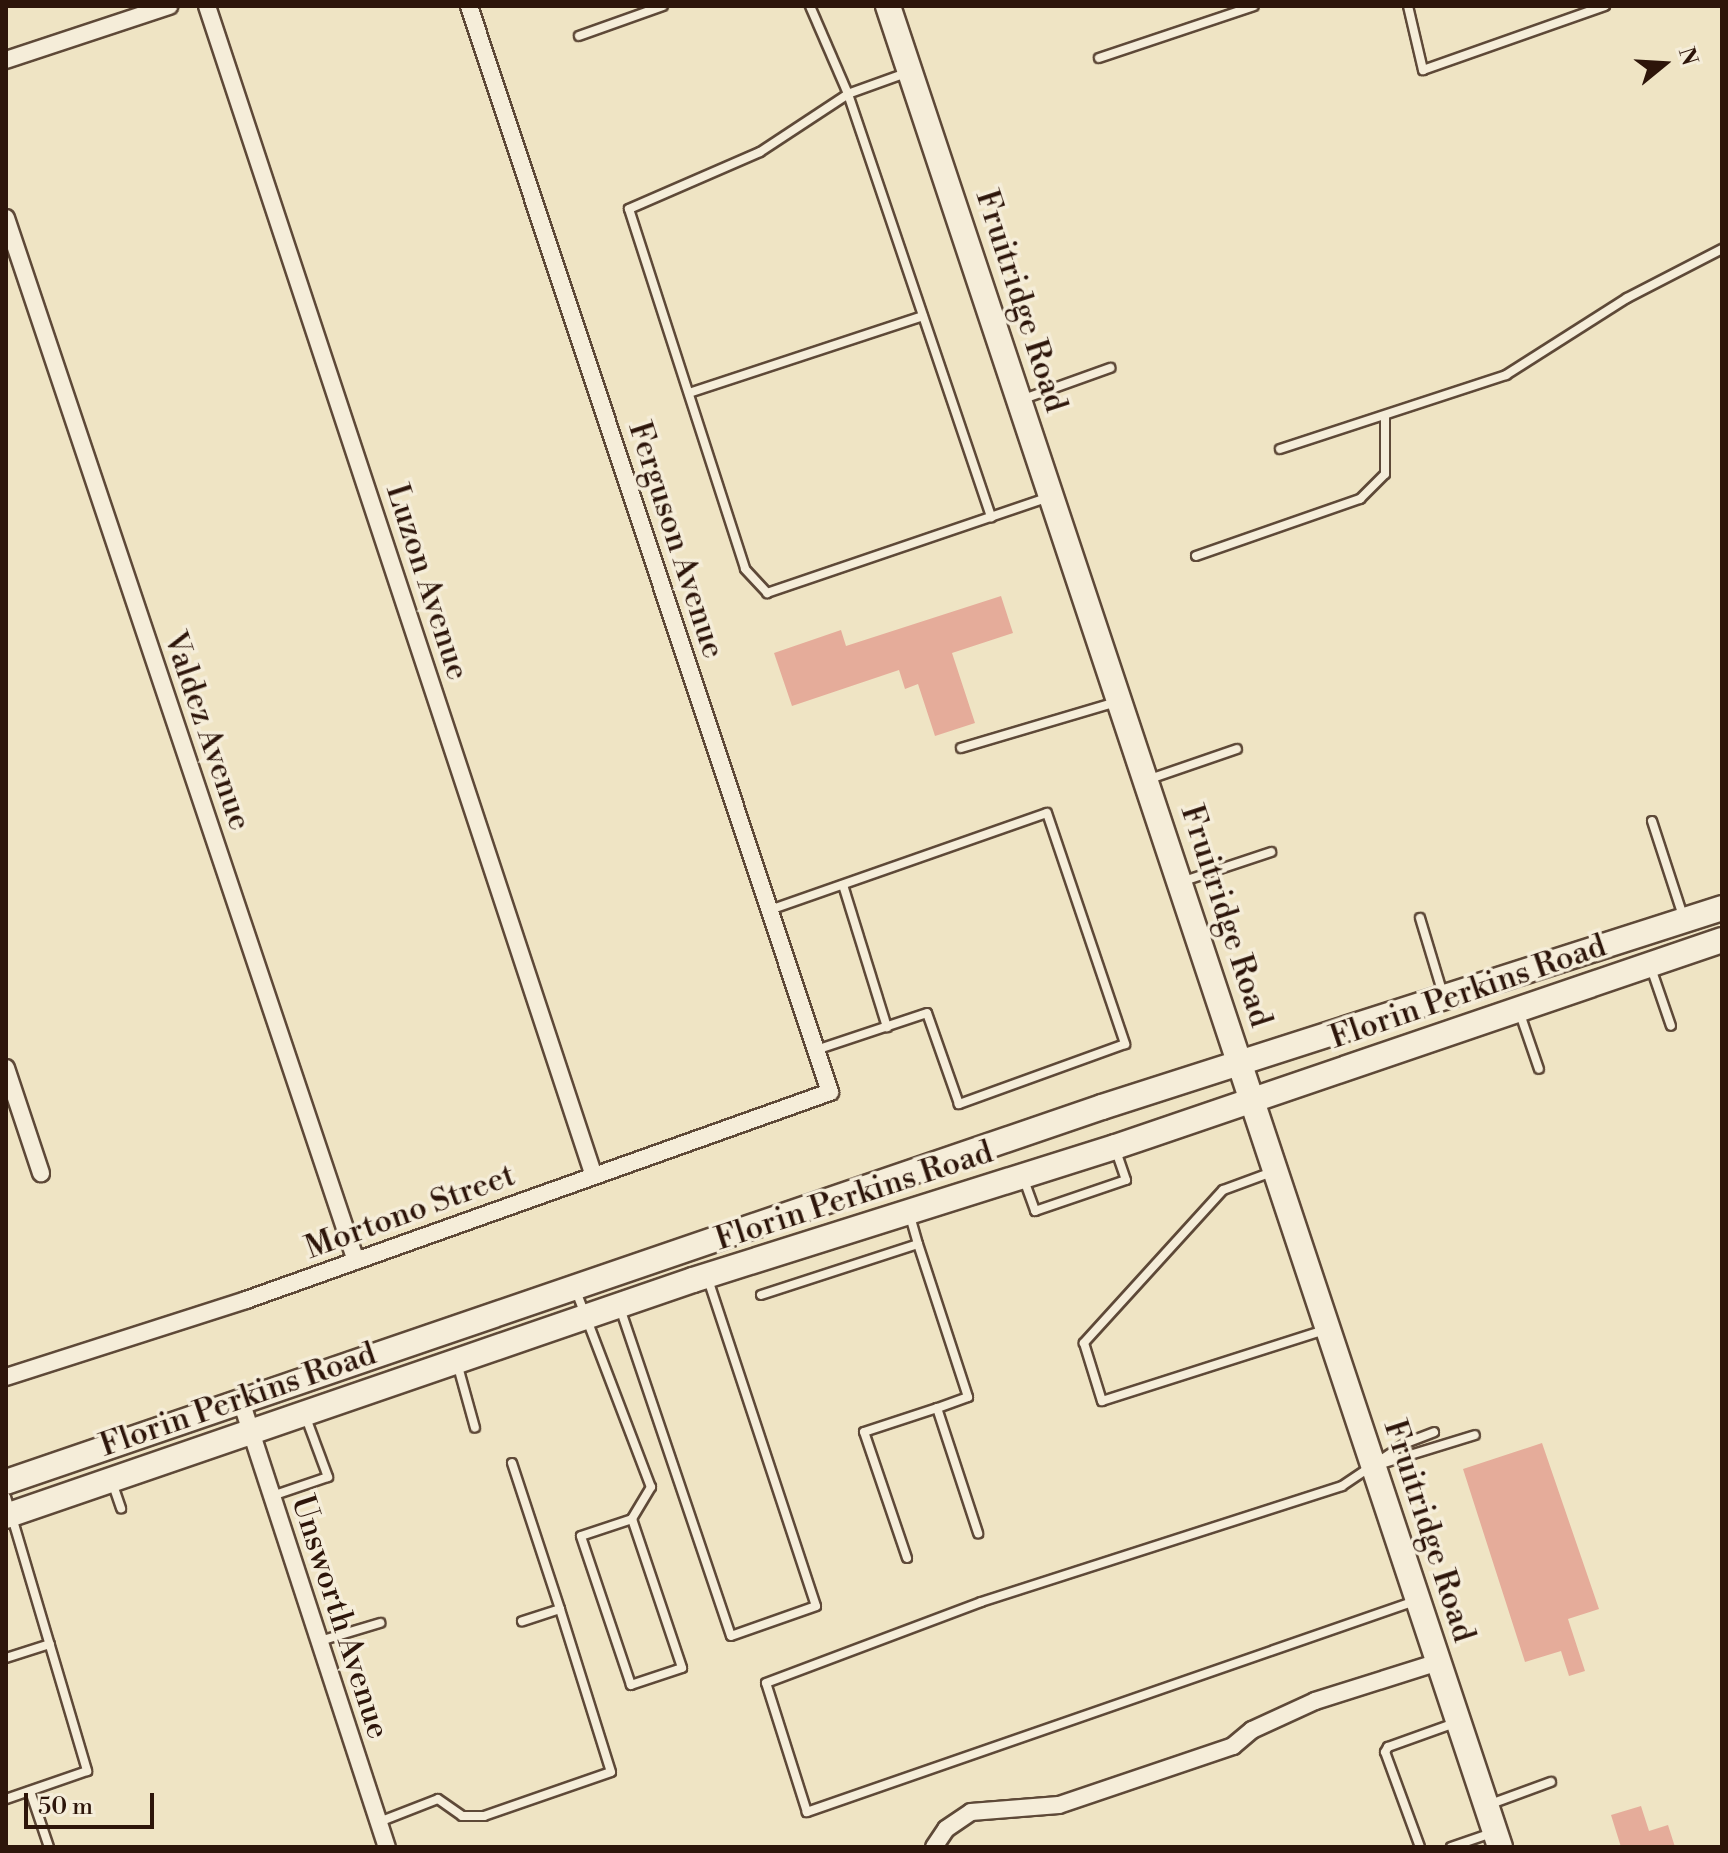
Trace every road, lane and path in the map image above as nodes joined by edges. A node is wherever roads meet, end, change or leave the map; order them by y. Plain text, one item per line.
1 (169, 6) edge
2 (207, 6) edge
3 (469, 6) edge
4 (663, 6) edge
5 (810, 6) edge
6 (888, 6) edge
7 (1254, 6) edge
8 (1408, 6) edge
9 (1605, 6) edge
10 (579, 36) dead end
11 (1099, 58) dead end
12 (6, 60) edge
13 (910, 72) junction
14 (848, 94) junction
15 (6, 218) edge
16 (1722, 249) edge
17 (923, 316) junction
18 (1110, 368) dead end
19 (689, 393) junction
20 (1020, 401) junction
21 (1385, 417) junction
22 (1280, 449) dead end
23 (1052, 496) junction
24 (991, 517) junction
25 (1196, 556) dead end
26 (1120, 701) junction
27 (961, 748) dead end
28 (1237, 749) dead end
29 (1147, 780) junction
30 (1652, 821) dead end
31 (1271, 852) dead end
32 (1181, 882) junction
33 (843, 885) junction
34 (1722, 908) edge
35 (770, 910) junction
36 (1420, 918) dead end
37 (1684, 920) junction
38 (1722, 940) edge
39 (1560, 958) junction
40 (1650, 963) junction
41 (1443, 994) junction
42 (1520, 1006) junction
43 (1671, 1026) dead end
44 (887, 1027) junction
45 (816, 1050) junction
46 (1240, 1061) junction
47 (6, 1068) edge
48 (1539, 1069) dead end
49 (830, 1092) joint
50 (1253, 1100) junction
51 (1115, 1147) junction
52 (1277, 1171) junction
53 (41, 1173) dead end
54 (594, 1176) junction
55 (1022, 1176) junction
56 (909, 1211) junction
57 (918, 1244) junction
58 (356, 1261) junction
59 (706, 1276) junction
60 (575, 1290) junction
61 (761, 1295) dead end
62 (619, 1305) junction
63 (585, 1317) junction
64 (1329, 1329) junction
65 (456, 1361) junction
66 (6, 1377) edge
67 (242, 1404) junction
68 (937, 1408) junction
69 (303, 1412) junction
70 (475, 1428) dead end
71 (250, 1430) junction
72 (1434, 1432) dead end
73 (1475, 1435) dead end
74 (512, 1463) dead end
75 (1374, 1466) junction
76 (110, 1477) junction
77 (6, 1482) edge
78 (271, 1497) junction
79 (121, 1508) dead end
80 (8, 1509) edge
81 (632, 1519) junction
82 (978, 1533) dead end
83 (907, 1558) dead end
84 (1418, 1600) junction
85 (560, 1609) junction
86 (522, 1621) dead end
87 (380, 1623) dead end
88 (319, 1642) junction
89 (50, 1644) junction
90 (6, 1658) edge
91 (1439, 1662) junction
92 (1458, 1722) junction
93 (1551, 1782) dead end
94 (30, 1791) junction
95 (6, 1799) edge
96 (1486, 1806) junction
97 (379, 1823) junction
98 (1497, 1840) edge
99 (49, 1847) edge
100 (387, 1847) edge
101 (934, 1847) edge
102 (1420, 1847) edge
103 (1451, 1847) edge

1 - 12 street
2 - 54 street, Luzon Avenue
3 - 35 street, Ferguson Avenue
4 - 10 lane
5 - 14 lane
6 - 13 main road, Fruitridge Road
7 - 11 lane
8 - 9 lane
13 - 14 lane
13 - 20 main road, Fruitridge Road
14 - 17 lane
14 - 19 lane
15 - 58 street, Valdez Avenue
16 - 21 lane
17 - 19 lane
17 - 24 lane
18 - 20 lane
19 - 24 lane
20 - 23 main road, Fruitridge Road
21 - 22 lane
21 - 25 lane
23 - 24 lane
23 - 26 main road, Fruitridge Road
26 - 27 lane
26 - 29 main road, Fruitridge Road
28 - 29 lane
29 - 32 main road, Fruitridge Road
30 - 37 lane
31 - 32 lane
32 - 46 main road, Fruitridge Road
33 - 35 lane
33 - 44 lane
33 - 44 lane
34 - 37 main road, Florin Perkins Road
35 - 45 street, Ferguson Avenue
36 - 41 lane
37 - 39 main road, Florin Perkins Road
38 - 40 main road, Florin Perkins Road
39 - 41 main road, Florin Perkins Road
39 - 42 main road
40 - 42 main road, Florin Perkins Road
40 - 43 lane
41 - 46 main road, Florin Perkins Road
42 - 48 lane
42 - 50 main road, Florin Perkins Road
44 - 45 lane
45 - 49 street, Ferguson Avenue
46 - 50 main road, Fruitridge Road
46 - 60 main road, Florin Perkins Road
47 - 53 street
49 - 54 street, Mortono Street
50 - 51 main road, Florin Perkins Road
50 - 52 main road, Fruitridge Road
51 - 55 main road, Florin Perkins Road
51 - 55 lane
52 - 64 main road, Fruitridge Road
52 - 64 lane
54 - 58 street, Mortono Street
55 - 56 main road, Florin Perkins Road
56 - 57 lane
56 - 59 main road, Florin Perkins Road
57 - 61 lane
57 - 68 lane
58 - 66 street, Mortono Street
59 - 62 main road, Florin Perkins Road
59 - 62 lane
60 - 63 lane
60 - 67 main road, Florin Perkins Road
62 - 63 main road, Florin Perkins Road
63 - 65 main road, Florin Perkins Road
63 - 81 lane
64 - 75 main road, Fruitridge Road
65 - 69 main road, Florin Perkins Road
65 - 70 lane
67 - 71 street, Unsworth Avenue
67 - 77 main road, Florin Perkins Road
68 - 82 lane
68 - 83 lane
69 - 71 main road, Florin Perkins Road
69 - 78 lane
71 - 76 main road, Florin Perkins Road
71 - 78 street, Unsworth Avenue
72 - 75 lane
73 - 75 lane
74 - 85 lane
75 - 84 main road, Fruitridge Road
75 - 84 lane
76 - 79 lane
76 - 80 main road, Florin Perkins Road
78 - 88 street, Unsworth Avenue
80 - 89 lane
81 - 81 lane
84 - 91 main road, Fruitridge Road
85 - 86 lane
85 - 97 lane
87 - 88 lane
88 - 97 street, Unsworth Avenue
89 - 90 lane
89 - 94 lane
91 - 92 main road, Fruitridge Road
91 - 101 street
92 - 96 main road, Fruitridge Road
92 - 102 lane
93 - 96 lane
94 - 95 lane
94 - 99 lane
96 - 98 main road, Fruitridge Road
97 - 100 street, Unsworth Avenue
98 - 103 lane

